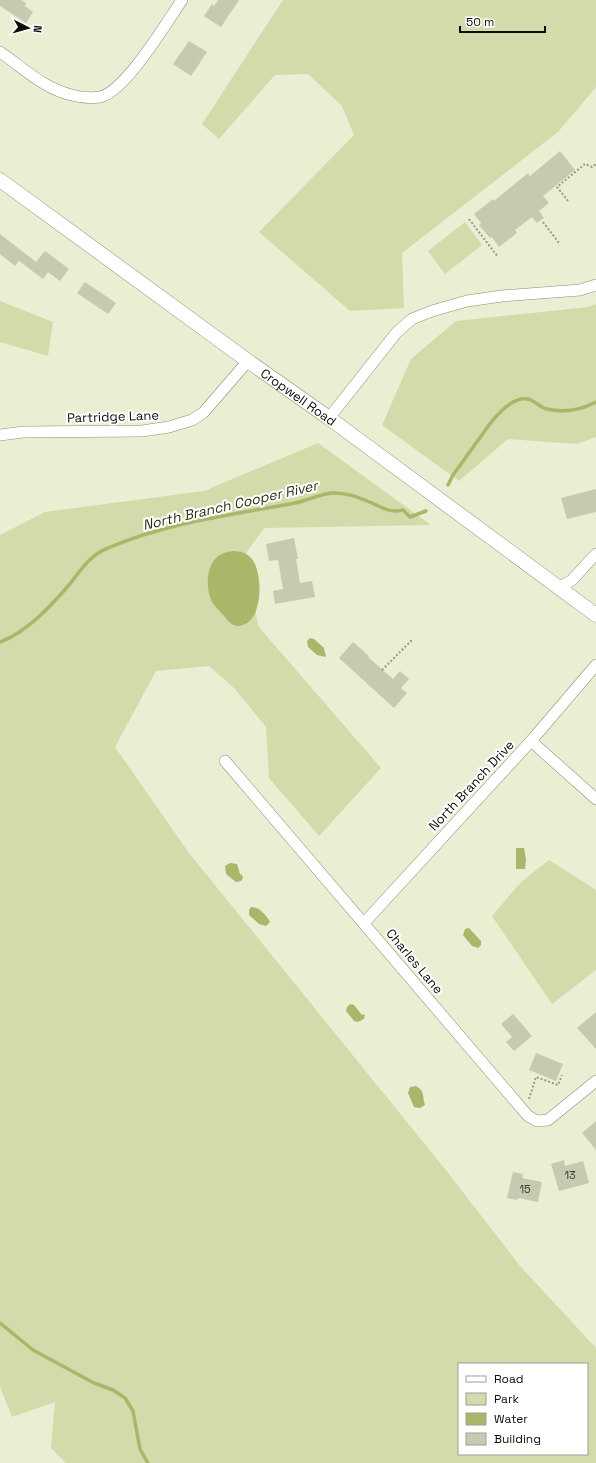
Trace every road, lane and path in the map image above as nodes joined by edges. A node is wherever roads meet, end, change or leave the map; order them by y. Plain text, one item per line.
1 (182, 0) edge
2 (0, 52) edge
3 (596, 164) edge
4 (0, 180) edge
5 (568, 201) dead end
6 (468, 219) dead end
7 (543, 222) dead end
8 (559, 243) dead end
9 (498, 257) dead end
10 (596, 285) edge
11 (248, 361) junction
12 (329, 418) junction
13 (0, 435) edge
14 (596, 554) edge
15 (559, 588) junction
16 (596, 615) edge
17 (413, 639) dead end
18 (596, 665) edge
19 (382, 670) dead end
20 (531, 741) junction
21 (225, 761) dead end
22 (596, 799) edge
23 (364, 923) junction
24 (562, 1075) dead end
25 (596, 1082) edge
26 (528, 1100) dead end

1 - 2 street
3 - 5 path
4 - 11 street, Cropwell Road
6 - 9 path
7 - 8 path
10 - 12 street
11 - 12 street, Cropwell Road
11 - 13 street, Partridge Lane
12 - 15 street, Cropwell Road
14 - 15 street
15 - 16 street, Cropwell Road
17 - 19 path
18 - 20 street, North Branch Drive
20 - 22 street
20 - 23 street, North Branch Drive
21 - 23 street, Charles Lane
23 - 25 street, Charles Lane
24 - 26 path

